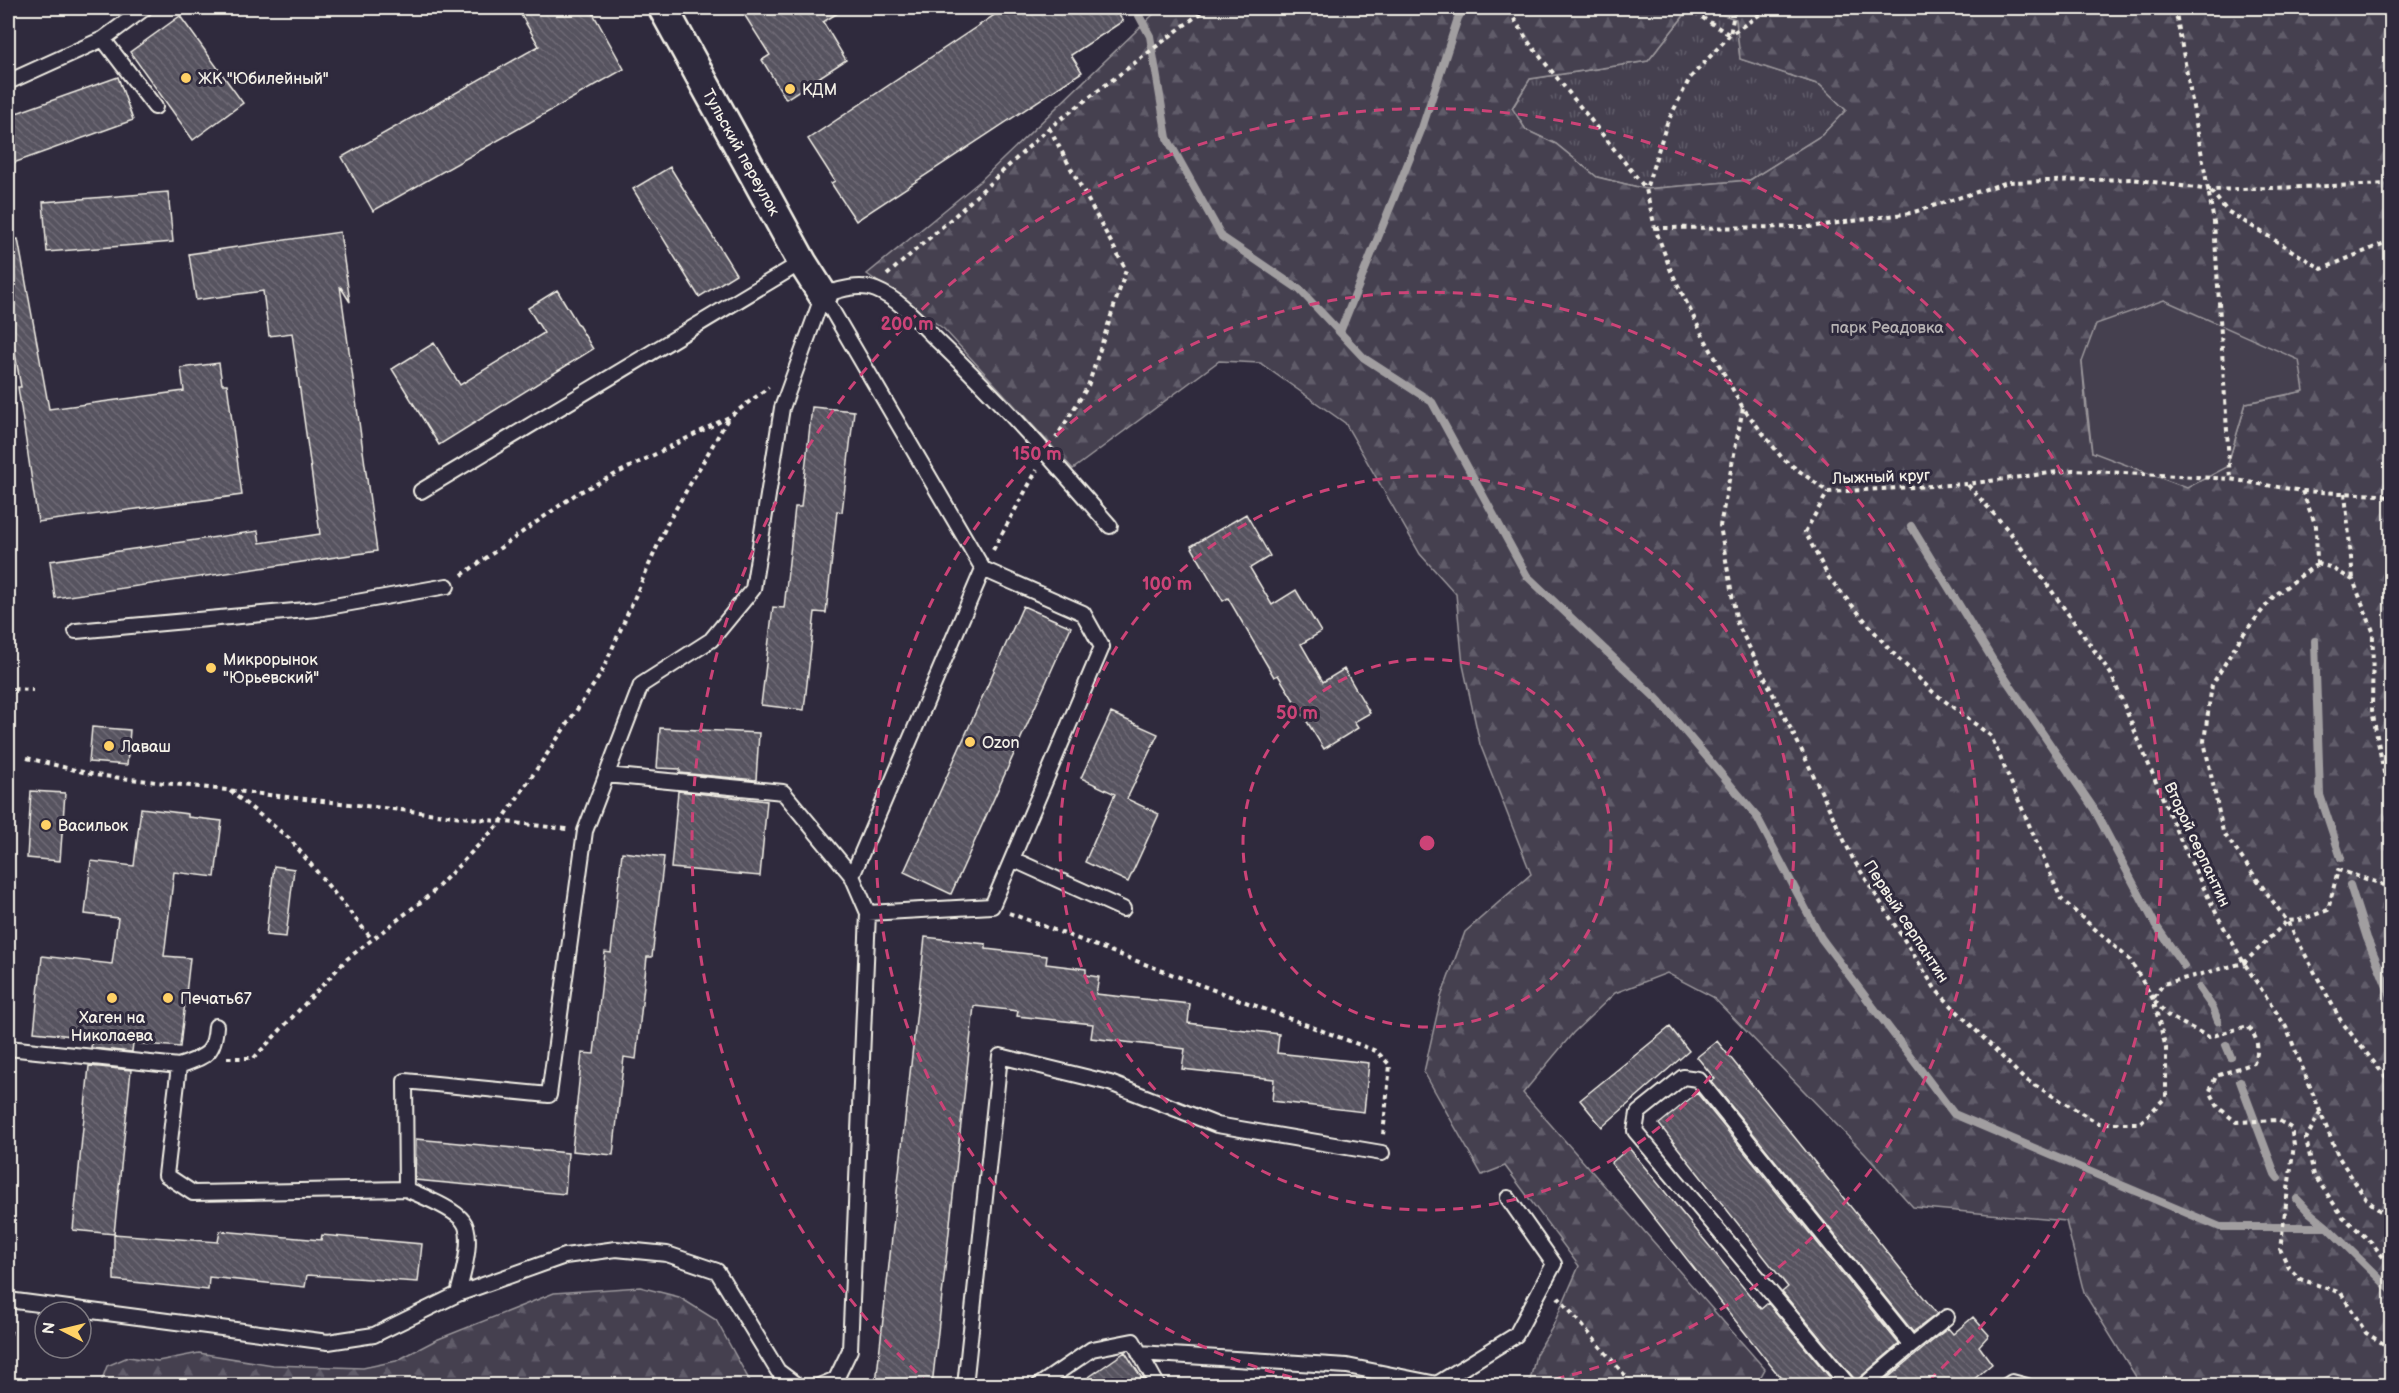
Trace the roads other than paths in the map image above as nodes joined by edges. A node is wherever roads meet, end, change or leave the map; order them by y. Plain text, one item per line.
1 (145, 8) edge
2 (663, 8) edge
3 (103, 39) junction
4 (8, 82) edge
5 (156, 107) dead end
6 (802, 262) junction
7 (823, 295) junction
8 (421, 491) dead end
9 (1110, 526) dead end
10 (983, 569) junction
11 (447, 586) road end
12 (76, 631) dead end
13 (606, 775) junction
14 (1012, 859) junction
15 (852, 876) junction
16 (1123, 909) dead end
17 (868, 914) junction
18 (216, 1026) dead end
19 (8, 1048) edge
20 (179, 1066) junction
21 (1382, 1153) road end
22 (406, 1189) junction
23 (1508, 1198) dead end
24 (458, 1294) junction
25 (8, 1300) edge
26 (1947, 1317) dead end
27 (1912, 1345) junction
28 (1139, 1353) junction
29 (798, 1386) edge
30 (819, 1386) edge
31 (965, 1386) edge
32 (1038, 1386) edge
33 (1158, 1386) edge
34 (1849, 1386) edge
35 (1863, 1386) edge
36 (2006, 1386) edge
37 (2027, 1386) edge

1 - 3 lane
2 - 6 street, Тульский переулок
3 - 4 lane
3 - 5 lane
6 - 7 street, Тульский переулок
6 - 8 lane
7 - 9 lane
7 - 10 lane
7 - 13 lane
10 - 14 lane
10 - 15 lane
11 - 12 lane
13 - 15 lane
13 - 22 lane
14 - 16 lane
14 - 17 lane
15 - 17 lane
17 - 30 lane
18 - 20 lane
19 - 20 lane
20 - 22 lane
21 - 31 lane
22 - 24 lane
23 - 28 lane
24 - 25 lane
24 - 29 lane
26 - 27 lane
27 - 34 lane
27 - 35 lane
28 - 32 lane
28 - 33 lane
36 - 37 lane

